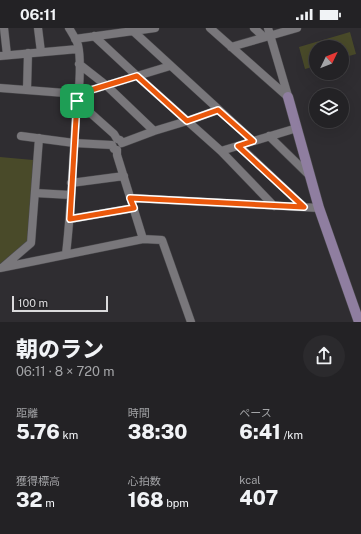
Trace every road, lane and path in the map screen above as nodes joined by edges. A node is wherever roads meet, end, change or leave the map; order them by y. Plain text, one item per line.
1 (4, 28) edge
2 (38, 28) edge
3 (69, 28) edge
4 (155, 28) edge
5 (210, 28) edge
6 (254, 28) edge
7 (297, 28) edge
8 (133, 31) junction
9 (268, 34) edge
10 (94, 36) junction
11 (75, 39) junction
12 (231, 47) junction
13 (78, 50) junction
14 (41, 52) junction
15 (28, 54) junction
16 (3, 56) edge
17 (79, 64) junction
18 (170, 66) junction
19 (137, 76) junction
20 (107, 86) junction
21 (0, 88) edge
22 (27, 90) junction
23 (78, 97) junction
24 (288, 97) junction
25 (218, 110) junction
26 (187, 121) junction
27 (297, 128) junction
28 (154, 130) junction
29 (21, 136) dead end
30 (269, 136) junction
31 (39, 138) junction
32 (253, 141) junction
33 (74, 142) junction
34 (117, 145) junction
35 (238, 146) junction
36 (221, 151) junction
37 (124, 176) junction
38 (310, 176) junction
39 (71, 183) junction
40 (35, 193) junction
41 (71, 195) junction
42 (130, 198) junction
43 (274, 206) junction
44 (304, 207) junction
45 (134, 208) junction
46 (318, 208) junction
47 (70, 219) junction
48 (143, 239) junction
49 (66, 254) junction
50 (1, 267) edge
51 (192, 322) edge
52 (359, 322) edge

1 - 16 street
2 - 14 street
3 - 11 street
4 - 8 street
5 - 12 street
6 - 9 street
7 - 9 street
8 - 10 street
8 - 18 street
9 - 12 street
9 - 24 street
10 - 11 street
10 - 19 street
11 - 13 street
12 - 24 street
13 - 14 street
13 - 17 street
14 - 15 street
15 - 16 street
15 - 22 street
17 - 20 street
17 - 23 street
18 - 19 street
18 - 25 street
19 - 20 street
19 - 26 street
20 - 23 street
20 - 28 street
21 - 22 street
22 - 23 street
23 - 33 street
23 - 34 street
24 - 27 street
25 - 26 street
25 - 32 street
26 - 28 street
26 - 36 street
27 - 30 street
27 - 38 street
28 - 34 street
29 - 31 street
30 - 32 street
30 - 38 street
31 - 33 street
31 - 40 street
32 - 35 street
33 - 34 street
33 - 39 street
34 - 37 street
35 - 36 street
35 - 44 street
36 - 43 street
37 - 39 street
37 - 42 street
38 - 46 street
39 - 41 street
40 - 41 street
40 - 50 street
41 - 47 street
42 - 43 street
42 - 45 street
43 - 44 street
44 - 46 street
45 - 47 street
45 - 48 street
46 - 52 street
47 - 49 street
48 - 49 street
48 - 51 street
49 - 50 street

